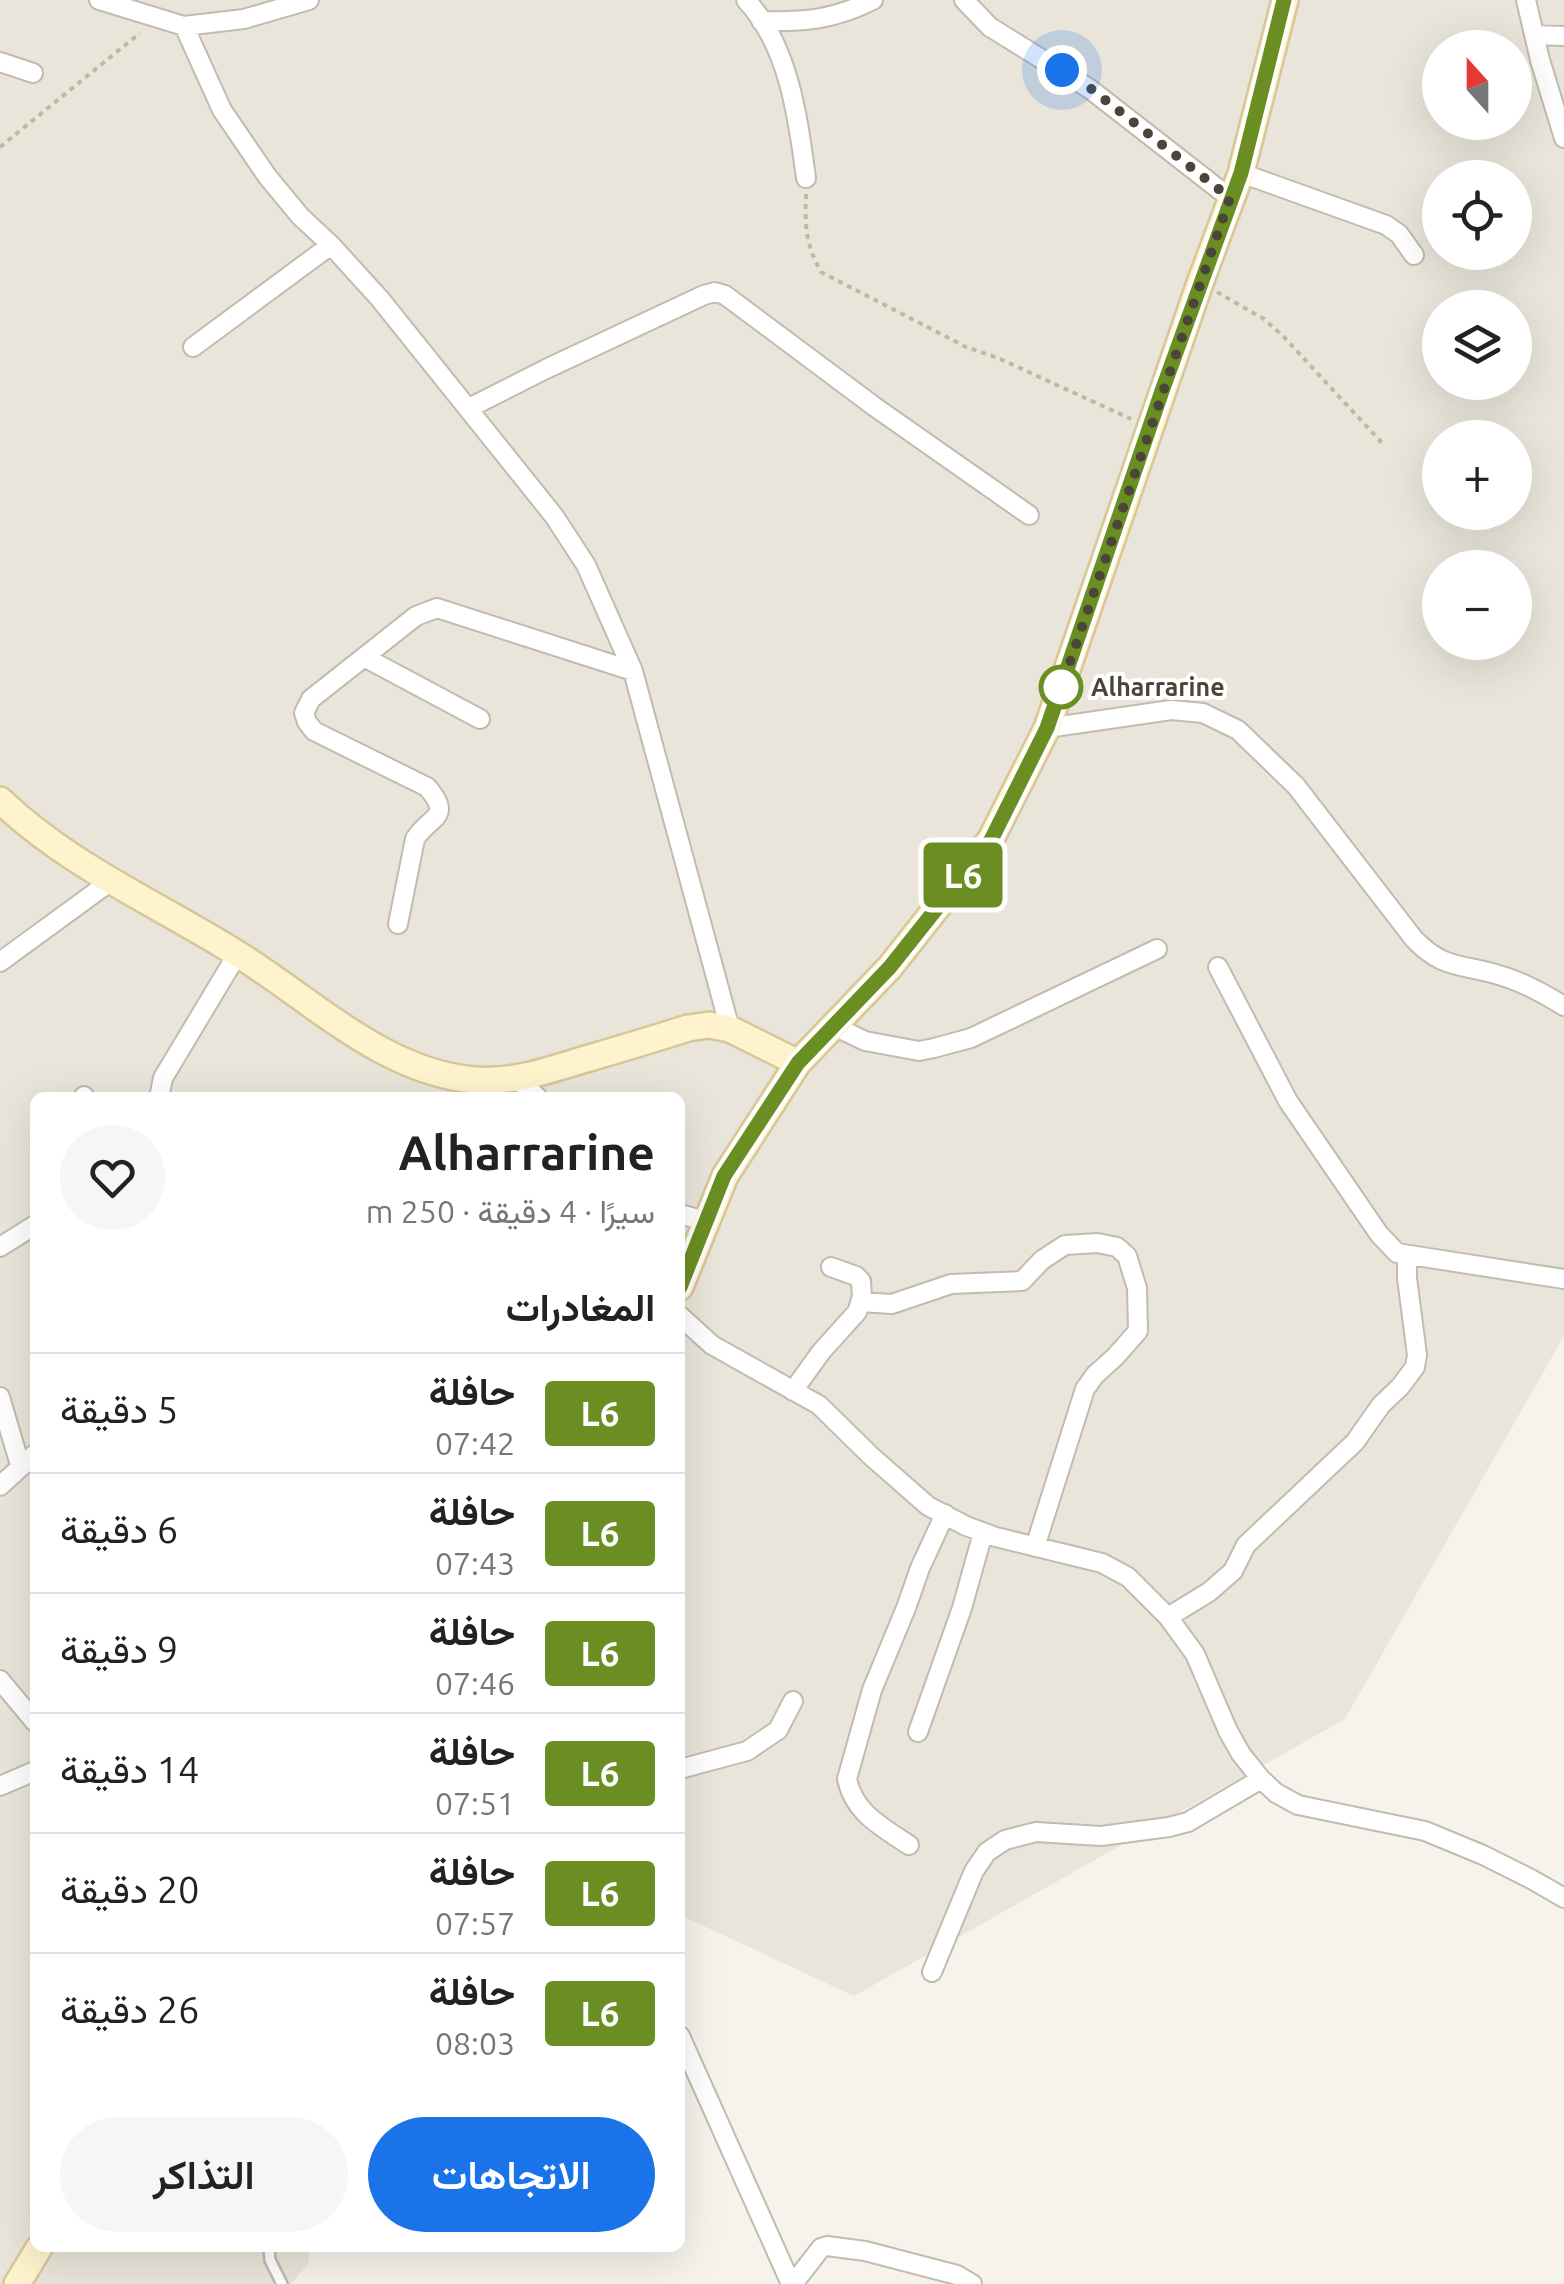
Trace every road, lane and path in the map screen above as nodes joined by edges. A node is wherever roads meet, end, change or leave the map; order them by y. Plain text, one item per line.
1 (99, 0) edge
2 (309, 0) edge
3 (746, 0) edge
4 (873, 0) edge
5 (964, 0) edge
6 (1284, 0) edge
7 (1526, 0) edge
8 (158, 19) junction
9 (762, 20) junction
10 (184, 26) junction
11 (1534, 35) junction
12 (1564, 36) edge
13 (0, 62) edge
14 (33, 73) dead end
15 (1557, 95) edge
16 (1564, 138) edge
17 (0, 147) edge
18 (1241, 173) junction
19 (806, 178) joint
20 (1230, 198) junction
21 (331, 245) junction
22 (1414, 255) dead end
23 (1200, 283) junction
24 (193, 346) dead end
25 (469, 408) junction
26 (1149, 427) junction
27 (1382, 443) dead end
28 (1029, 515) dead end
29 (364, 657) junction
30 (632, 672) junction
31 (480, 719) dead end
32 (1047, 728) junction
33 (0, 800) edge
34 (111, 881) junction
35 (398, 924) dead end
36 (1156, 949) dead end
37 (238, 954) junction
38 (0, 962) edge
39 (1218, 967) dead end
40 (1564, 1006) edge
41 (834, 1026) junction
42 (730, 1028) junction
43 (798, 1063) junction
44 (518, 1080) junction
45 (160, 1092) edge
46 (531, 1092) edge
47 (692, 1217) edge
48 (30, 1228) edge
49 (0, 1247) edge
50 (1407, 1255) junction
51 (685, 1258) edge
52 (830, 1267) dead end
53 (1564, 1279) edge
54 (860, 1302) junction
55 (685, 1321) edge
56 (794, 1391) junction
57 (0, 1397) edge
58 (28, 1460) edge
59 (0, 1486) edge
60 (945, 1514) junction
61 (984, 1533) junction
62 (1034, 1546) junction
63 (1168, 1617) junction
64 (0, 1680) edge
65 (793, 1701) dead end
66 (30, 1716) edge
67 (918, 1732) dead end
68 (685, 1768) edge
69 (30, 1772) edge
70 (1261, 1779) junction
71 (0, 1786) edge
72 (909, 1844) dead end
73 (1564, 1898) edge
74 (932, 1972) dead end
75 (685, 2047) edge
76 (36, 2252) edge
77 (269, 2252) edge
78 (959, 2281) edge
79 (16, 2284) edge
80 (282, 2284) edge
81 (792, 2284) edge

1 - 8 street
2 - 10 street
3 - 9 street
4 - 9 street
5 - 20 street
6 - 18 street
7 - 11 street
8 - 10 street
8 - 17 path
9 - 19 street
10 - 21 street
11 - 12 street
11 - 15 street
13 - 14 street
15 - 16 street
18 - 20 street
18 - 22 street
19 - 26 path
20 - 23 street
21 - 24 street
21 - 25 street
23 - 26 street
23 - 27 path
25 - 28 street
25 - 30 street
26 - 32 street
29 - 30 street
29 - 31 street
29 - 35 street
30 - 42 street
32 - 40 street
32 - 41 street
33 - 34 street
34 - 37 street
34 - 38 street
36 - 41 street
37 - 44 street
37 - 45 street
39 - 50 street
41 - 43 street
42 - 43 street
42 - 44 street
43 - 47 street
44 - 46 street
47 - 51 street
48 - 49 street
50 - 53 street
50 - 63 street
52 - 54 street
54 - 56 street
54 - 62 street
55 - 56 street
56 - 60 street
57 - 58 street
58 - 59 street
60 - 61 street
60 - 72 street
61 - 62 street
61 - 67 street
62 - 63 street
63 - 70 street
64 - 66 street
65 - 68 street
69 - 71 street
70 - 73 street
70 - 74 street
75 - 81 street
76 - 79 street
77 - 80 lane
78 - 81 street

